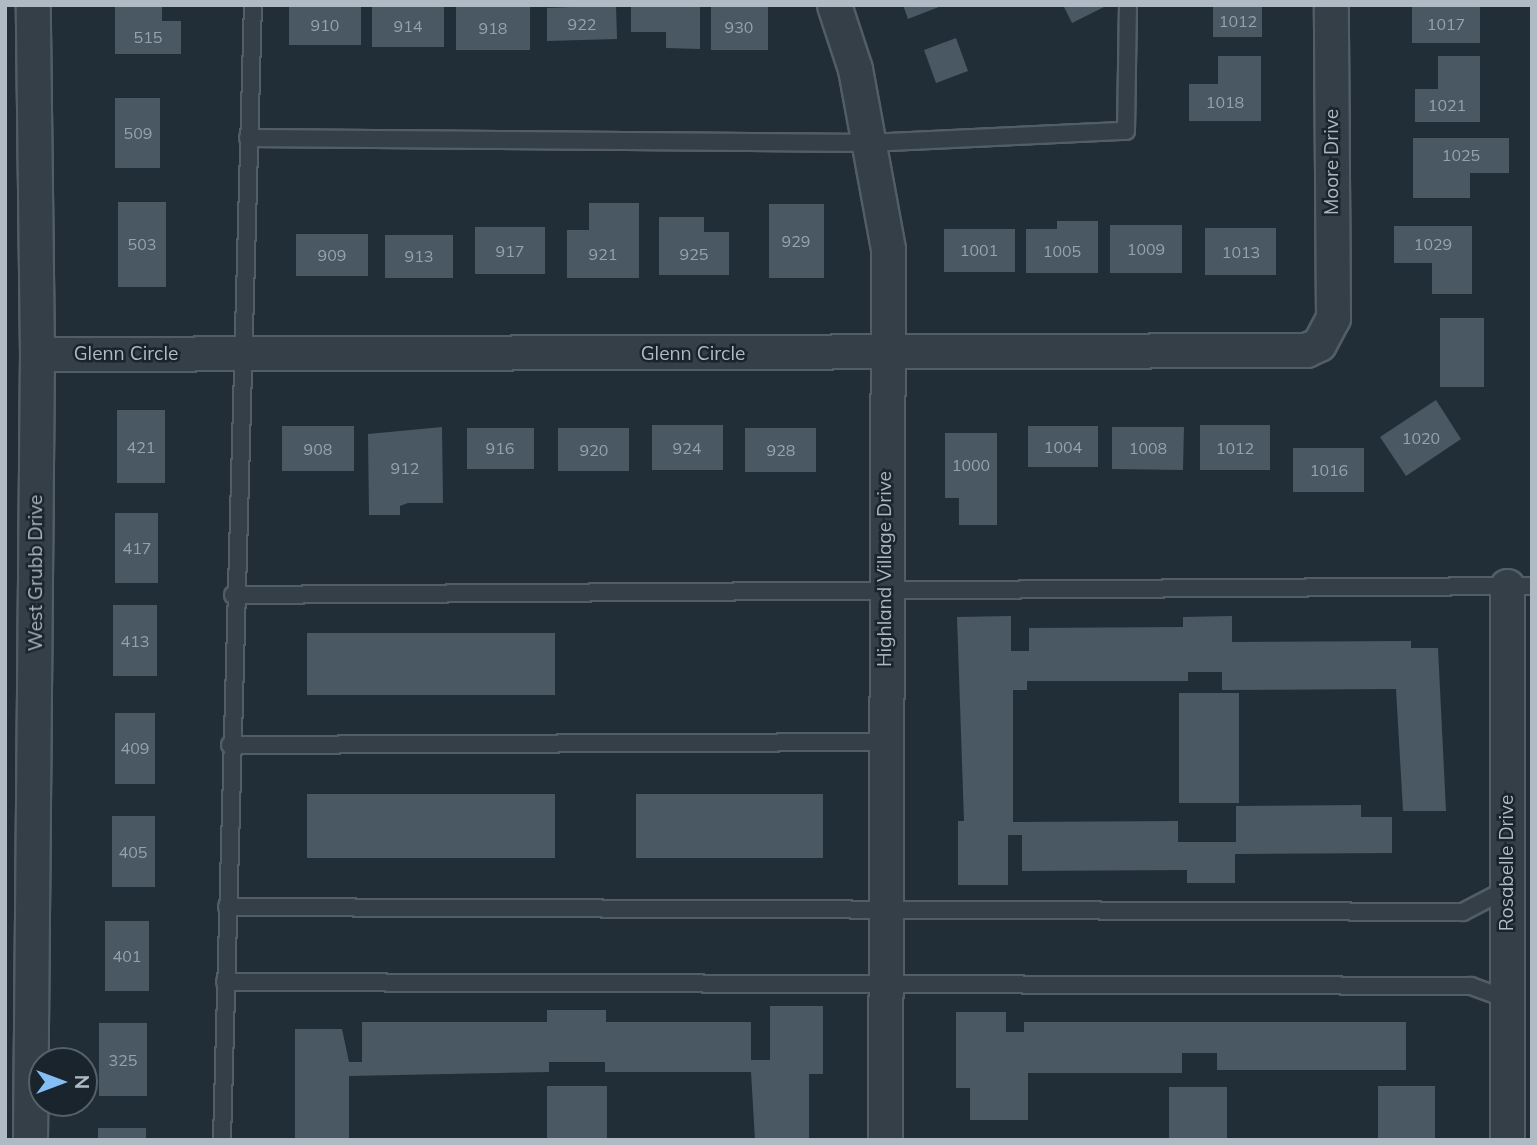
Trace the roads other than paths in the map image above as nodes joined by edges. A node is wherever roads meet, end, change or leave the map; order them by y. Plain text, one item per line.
1 (33, 5) edge
2 (253, 5) edge
3 (834, 5) edge
4 (1128, 5) edge
5 (1331, 5) edge
6 (248, 138) junction
7 (868, 143) junction
8 (1333, 318) joint
9 (37, 354) junction
10 (242, 354) junction
11 (885, 354) junction
12 (1519, 586) edge
13 (233, 595) junction
14 (885, 595) junction
15 (885, 742) junction
16 (230, 745) junction
17 (1507, 889) junction
18 (227, 906) junction
19 (885, 906) junction
20 (225, 982) junction
21 (885, 983) junction
22 (1507, 999) junction
23 (30, 1140) edge
24 (222, 1140) edge
25 (885, 1140) edge
26 (1507, 1140) edge

1 - 9 street, West Grubb Drive
2 - 6 lane
3 - 7 street, Highland Village Drive
4 - 7 lane
5 - 8 street, Moore Drive
6 - 7 lane
6 - 10 lane
7 - 11 street, Highland Village Drive
8 - 11 street, Glenn Circle
9 - 10 street, Glenn Circle
9 - 23 street, West Grubb Drive
10 - 11 street, Glenn Circle
10 - 13 lane
11 - 14 street, Highland Village Drive
12 - 14 lane
12 - 17 street, Rosabelle Drive
13 - 14 lane
13 - 16 lane
14 - 15 street, Highland Village Drive
15 - 16 lane
15 - 19 street, Highland Village Drive
16 - 18 lane
17 - 19 lane
17 - 22 street, Rosabelle Drive
18 - 19 lane
18 - 20 lane
19 - 21 street, Highland Village Drive
20 - 21 lane
20 - 24 lane
21 - 22 lane
21 - 25 street, Highland Village Drive
22 - 26 street, Rosabelle Drive

